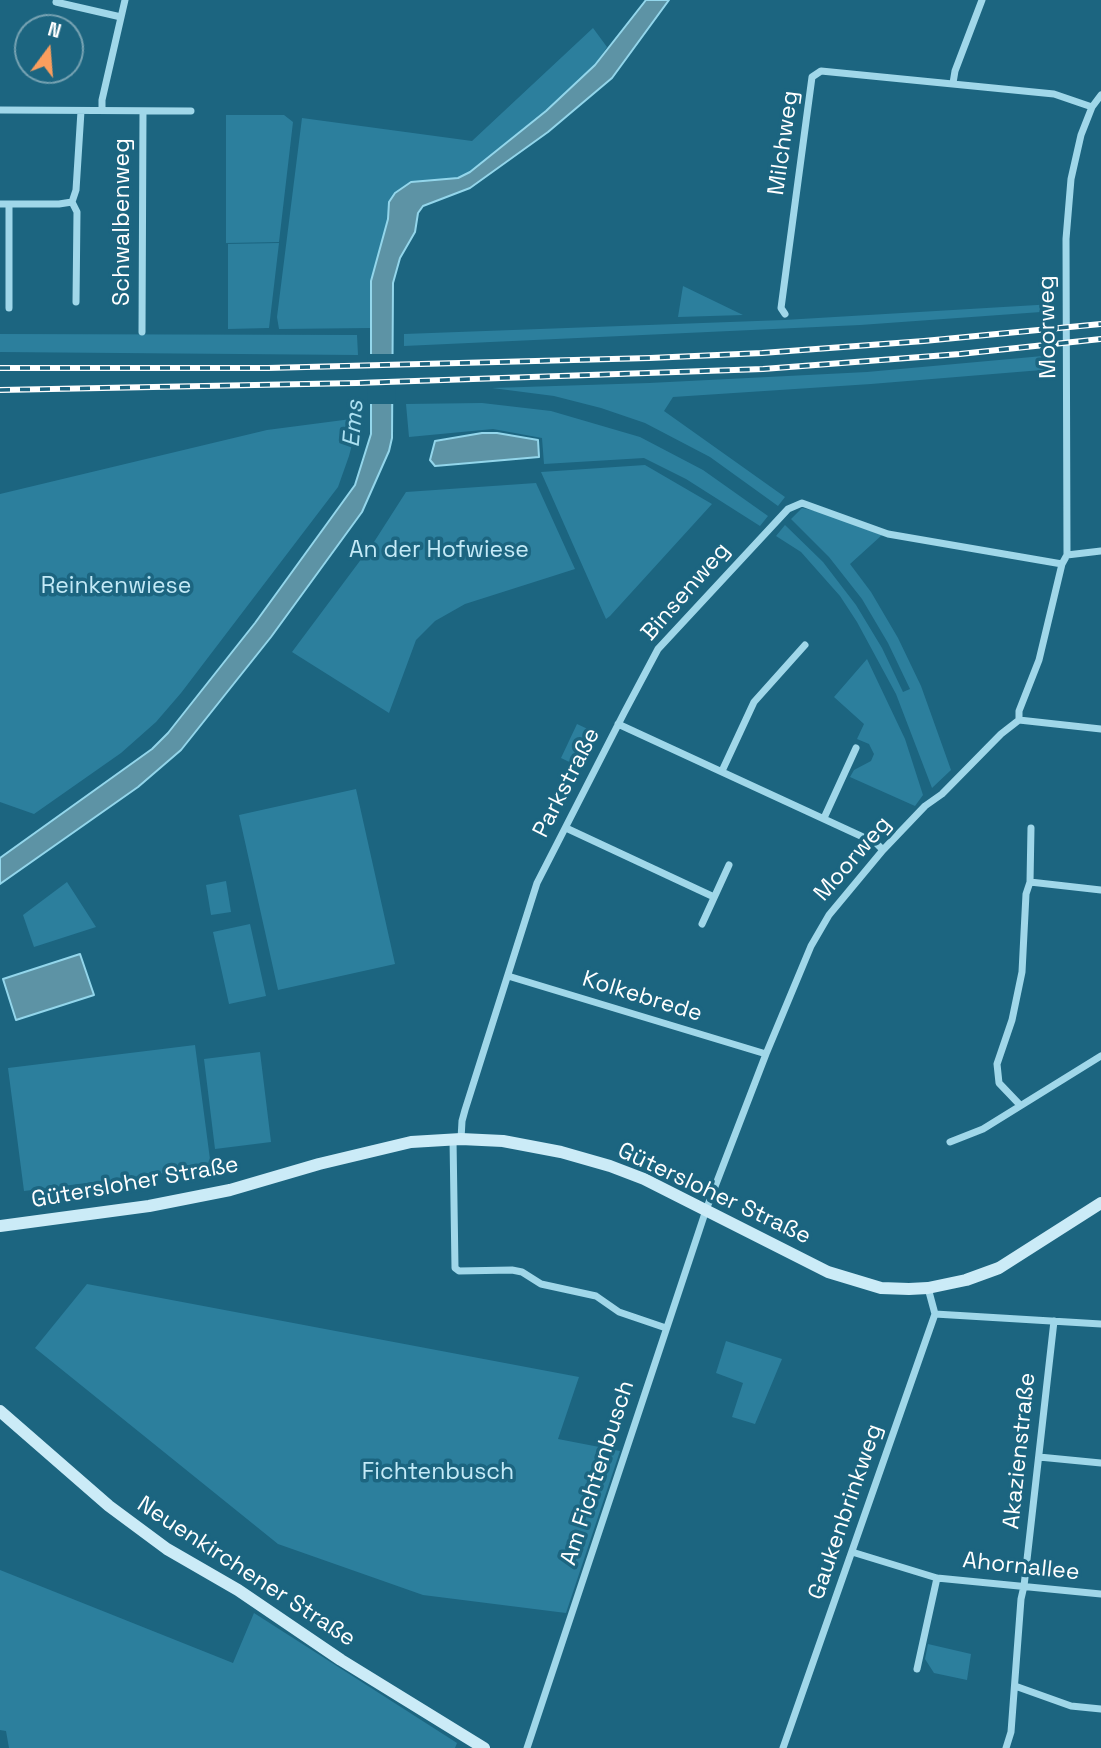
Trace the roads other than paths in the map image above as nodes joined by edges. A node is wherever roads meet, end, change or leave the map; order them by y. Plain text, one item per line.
1 (125, 0) edge
2 (982, 0) edge
3 (56, 2) dead end
4 (121, 18) junction
5 (953, 83) junction
6 (1101, 95) edge
7 (1092, 107) junction
8 (0, 110) edge
9 (102, 110) junction
10 (81, 111) junction
11 (143, 111) junction
12 (191, 111) dead end
13 (72, 202) junction
14 (4, 204) edge
15 (76, 302) dead end
16 (9, 308) dead end
17 (785, 314) dead end
18 (142, 332) dead end
19 (1101, 551) edge
20 (1067, 555) junction
21 (1062, 564) junction
22 (805, 645) dead end
23 (1019, 720) junction
24 (618, 724) junction
25 (1101, 729) edge
26 (856, 748) dead end
27 (722, 772) junction
28 (824, 818) junction
29 (566, 828) junction
30 (1031, 828) dead end
31 (883, 850) junction
32 (729, 865) dead end
33 (1030, 882) junction
34 (1101, 890) edge
35 (714, 897) junction
36 (702, 924) dead end
37 (508, 976) junction
38 (766, 1054) junction
39 (1101, 1056) edge
40 (1020, 1105) junction
41 (457, 1139) junction
42 (950, 1142) dead end
43 (1101, 1203) edge
44 (706, 1210) junction
45 (0, 1226) edge
46 (928, 1288) junction
47 (935, 1314) junction
48 (1054, 1321) junction
49 (1101, 1324) edge
50 (666, 1328) junction
51 (0, 1411) edge
52 (1039, 1457) junction
53 (1101, 1463) edge
54 (852, 1552) junction
55 (937, 1578) junction
56 (1024, 1586) junction
57 (1101, 1594) edge
58 (917, 1669) dead end
59 (1015, 1686) junction
60 (1101, 1709) edge
61 (484, 1748) edge
62 (527, 1748) edge
63 (783, 1748) edge
64 (1006, 1748) edge

1 - 4 street
2 - 5 street
3 - 4 street
4 - 9 street
5 - 7 street, Milchweg
5 - 17 street, Milchweg
6 - 7 street, Moorweg
7 - 20 street, Moorweg
8 - 10 street
9 - 10 street
9 - 11 street
10 - 13 street
11 - 12 street
11 - 18 street, Schwalbenweg
13 - 14 street
13 - 15 street
14 - 16 street
19 - 20 street
20 - 21 street, Moorweg
21 - 23 street, Moorweg
21 - 24 street, Binsenweg
22 - 27 street
23 - 25 street
23 - 31 street, Moorweg
24 - 27 street, Parkstraße
24 - 29 street, Parkstraße
26 - 28 street
27 - 28 street, Parkstraße
28 - 31 street, Parkstraße
29 - 35 street
29 - 37 street, Parkstraße
30 - 33 street
31 - 38 street, Moorweg
32 - 35 street
33 - 34 street
33 - 40 street
35 - 36 street
37 - 38 street, Kolkebrede
37 - 41 street, Parkstraße
38 - 44 street, Moorweg
39 - 40 street
40 - 42 street
41 - 44 main road, Gütersloher Straße
41 - 45 main road, Gütersloher Straße
41 - 50 street, Parkstraße
43 - 46 main road, Gütersloher Straße
44 - 46 main road, Gütersloher Straße
44 - 50 street, Am Fichtenbusch
46 - 47 street
47 - 48 street
47 - 54 street, Gaukenbrinkweg
48 - 49 street
48 - 52 street, Akazienstraße
50 - 62 street, Am Fichtenbusch
51 - 61 main road, Neuenkirchener Straße
52 - 53 street
52 - 56 street, Akazienstraße
54 - 55 street, Ahornallee
54 - 63 street, Gaukenbrinkweg
55 - 56 street, Ahornallee
55 - 58 street, Ahornallee
56 - 57 street, Ahornallee
56 - 59 street, Akazienstraße
59 - 60 street
59 - 64 street, Akazienstraße

